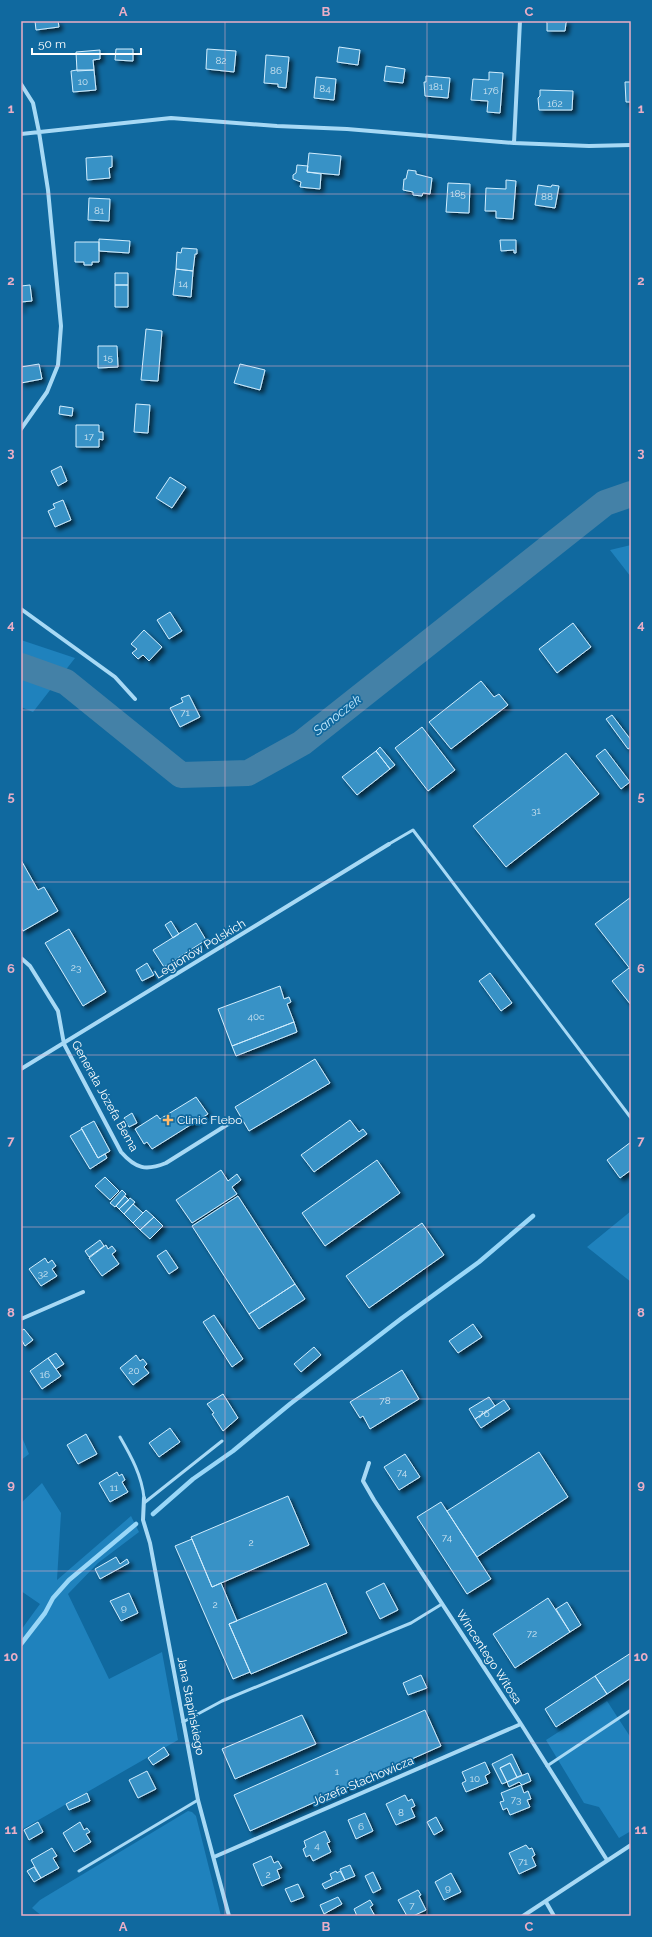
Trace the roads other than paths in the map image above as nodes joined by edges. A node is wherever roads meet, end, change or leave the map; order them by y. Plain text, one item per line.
1 (520, 21) edge
2 (21, 84) edge
3 (39, 132) junction
4 (21, 134) edge
5 (514, 143) junction
6 (631, 145) edge
7 (21, 429) edge
8 (21, 609) edge
9 (134, 699) dead end
10 (389, 844) joint
11 (21, 958) edge
12 (64, 1044) junction
13 (21, 1069) edge
14 (631, 1118) edge
15 (233, 1121) dead end
16 (83, 1292) dead end
17 (21, 1319) edge
18 (120, 1437) dead end
19 (222, 1441) dead end
20 (369, 1463) dead end
21 (144, 1498) joint
22 (144, 1503) junction
23 (442, 1604) junction
24 (631, 1710) edge
25 (183, 1722) junction
26 (521, 1724) junction
27 (546, 1766) junction
28 (198, 1800) junction
29 (631, 1845) edge
30 (214, 1857) junction
31 (607, 1860) junction
32 (79, 1871) dead end
33 (546, 1902) junction
34 (229, 1916) edge
35 (523, 1916) edge
36 (554, 1916) edge

1 - 5 street
2 - 3 street
3 - 4 street
3 - 5 street
3 - 7 street
5 - 6 street
8 - 9 street
10 - 12 street, Legionów Polskich
10 - 14 lane
11 - 12 street, Generała Józefa Bema
12 - 13 street, Legionów Polskich
12 - 15 street, Generała Józefa Bema
16 - 17 street
18 - 21 lane
19 - 22 lane
20 - 23 street, Wincentego Witosa
21 - 22 street, Jana Stapińskiego
22 - 25 street, Jana Stapińskiego
23 - 25 lane
23 - 26 street, Wincentego Witosa
24 - 27 lane
25 - 28 street, Jana Stapińskiego
26 - 27 street, Wincentego Witosa
26 - 30 street, Józefa Stachowicza
27 - 31 street, Wincentego Witosa
28 - 30 street, Jana Stapińskiego
28 - 32 lane
29 - 31 street
30 - 34 street, Jana Stapińskiego
31 - 33 street
33 - 35 street
33 - 36 street

